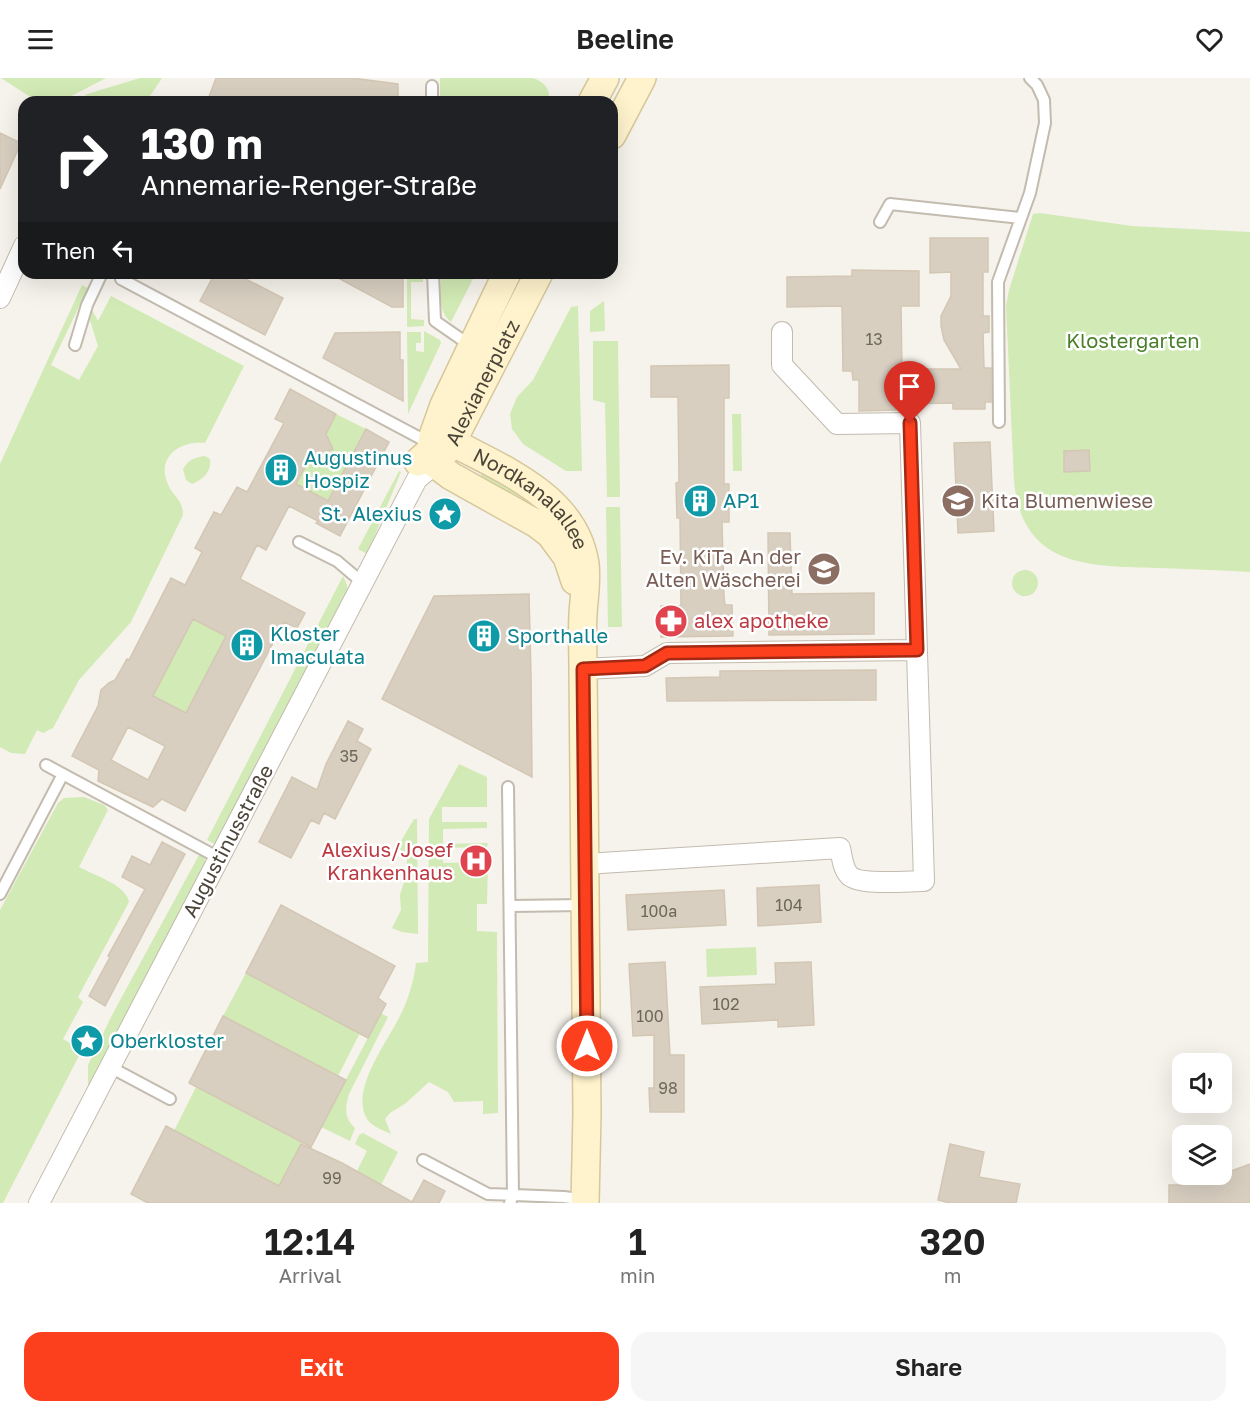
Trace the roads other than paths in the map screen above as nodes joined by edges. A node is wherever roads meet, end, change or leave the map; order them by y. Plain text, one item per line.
1 (605, 78) edge
2 (642, 78) edge
3 (1030, 78) edge
4 (432, 86) dead end
5 (432, 96) edge
6 (595, 96) edge
7 (618, 124) edge
8 (1021, 218) junction
9 (880, 222) dead end
10 (18, 259) edge
11 (99, 279) edge
12 (121, 279) dead end
13 (433, 279) edge
14 (492, 279) edge
15 (504, 279) edge
16 (535, 279) edge
17 (0, 298) edge
18 (782, 332) dead end
19 (461, 339) junction
20 (75, 345) dead end
21 (999, 422) dead end
22 (429, 456) junction
23 (299, 542) dead end
24 (363, 583) junction
25 (917, 650) junction
26 (583, 669) junction
27 (46, 765) dead end
28 (63, 774) junction
29 (508, 787) dead end
30 (219, 858) junction
31 (585, 864) junction
32 (0, 894) edge
33 (585, 905) junction
34 (510, 906) junction
35 (110, 1067) junction
36 (170, 1099) dead end
37 (423, 1160) dead end
38 (512, 1199) edge
39 (585, 1202) edge
40 (39, 1203) edge

1 - 6 main road
2 - 7 main road
3 - 8 lane
4 - 5 lane
8 - 9 lane
8 - 21 lane
10 - 17 street
11 - 20 lane
12 - 22 lane
13 - 19 lane
14 - 19 main road, Alexianerplatz
15 - 22 main road, Alexianerplatz
16 - 22 main road, Alexianerplatz
18 - 25 street
19 - 22 main road, Alexianerplatz
22 - 24 street, Augustinusstraße
22 - 26 main road, Nordkanalallee
23 - 24 lane
24 - 30 street, Augustinusstraße
25 - 26 street
25 - 31 street
26 - 31 main road, Nordkanalallee
27 - 28 lane
28 - 30 lane
28 - 32 lane
29 - 34 lane
30 - 35 street, Augustinusstraße
31 - 33 main road, Nordkanalallee
33 - 34 lane
33 - 39 main road, Nordkanalallee
34 - 38 lane
35 - 36 lane
35 - 40 street, Augustinusstraße
37 - 38 lane
38 - 39 lane

